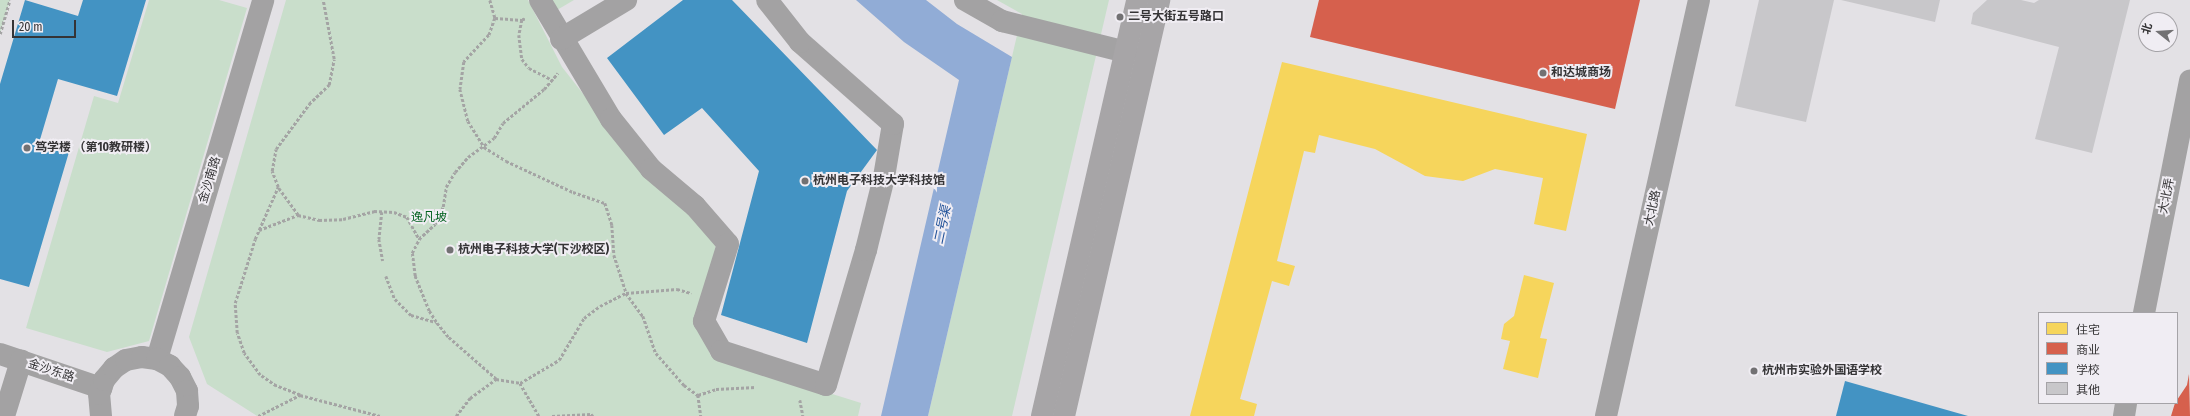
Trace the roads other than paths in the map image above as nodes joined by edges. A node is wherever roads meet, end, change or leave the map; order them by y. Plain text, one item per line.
1 (626, 0) edge
2 (767, 0) edge
3 (964, 0) edge
4 (1138, 0) edge
5 (1159, 0) edge
6 (1699, 0) edge
7 (258, 1) edge
8 (543, 5) edge
9 (561, 40) junction
10 (1126, 52) junction
11 (2190, 80) edge
12 (2144, 312) edge
13 (0, 354) edge
14 (157, 359) junction
15 (21, 361) junction
16 (101, 388) junction
17 (2126, 404) edge
18 (4, 416) edge
19 (101, 416) edge
20 (185, 416) edge
21 (1042, 416) edge
22 (1064, 416) edge
23 (1606, 416) edge
24 (2124, 416) edge

1 - 9 street
2 - 9 street
3 - 10 street
4 - 10 main road
5 - 22 main road
6 - 23 street, 大北路
7 - 14 street, 金沙南路
8 - 9 street
10 - 21 main road
11 - 12 street, 大北弄
13 - 15 street, 金沙东路
14 - 16 street
14 - 20 street
15 - 16 street, 金沙东路
15 - 18 street
16 - 19 street
17 - 24 street

